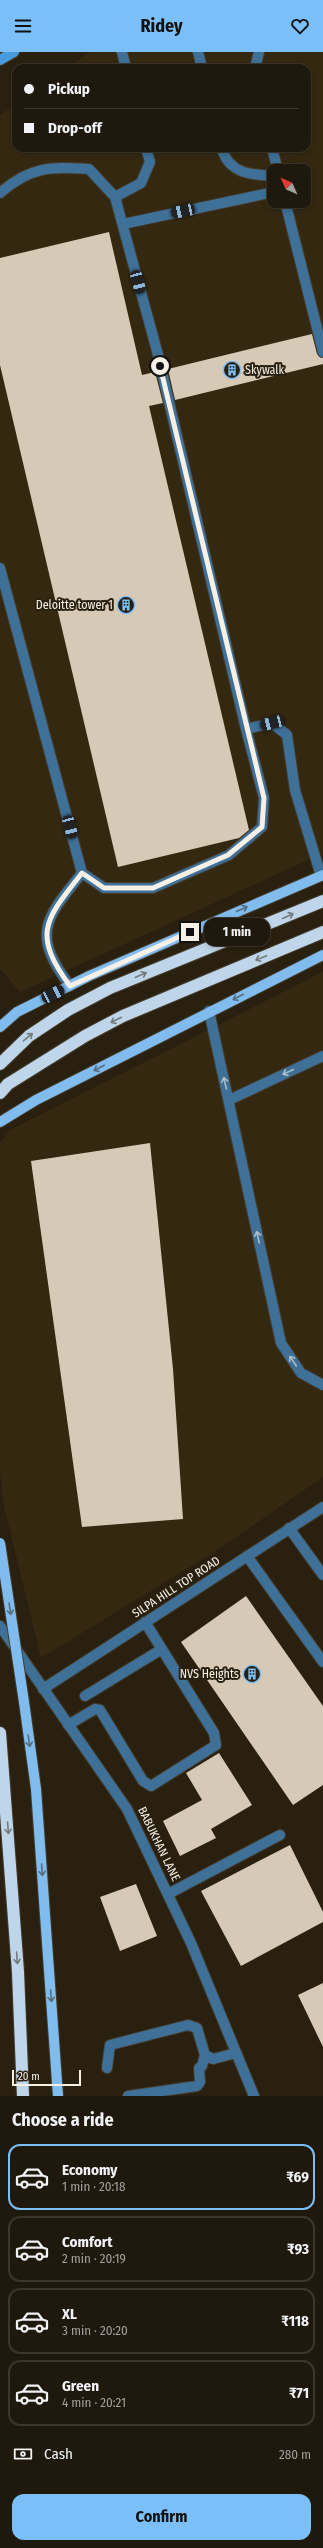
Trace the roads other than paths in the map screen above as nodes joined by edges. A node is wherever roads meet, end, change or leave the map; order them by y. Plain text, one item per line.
1 (14, 52) edge
2 (122, 52) edge
3 (198, 52) edge
4 (259, 52) edge
5 (0, 60) edge
6 (125, 64) edge
7 (201, 64) edge
8 (255, 64) edge
9 (147, 152) edge
10 (224, 152) edge
11 (273, 152) edge
12 (276, 164) edge
13 (267, 176) edge
14 (0, 192) edge
15 (267, 193) edge
16 (116, 197) junction
17 (288, 208) edge
18 (123, 224) junction
19 (323, 352) edge
20 (0, 568) edge
21 (246, 729) junction
22 (82, 873) junction
23 (322, 875) edge
24 (323, 901) edge
25 (323, 932) edge
26 (323, 955) edge
27 (70, 986) junction
28 (209, 1011) junction
29 (0, 1027) edge
30 (323, 1056) edge
31 (0, 1064) edge
32 (0, 1093) edge
33 (229, 1100) junction
34 (0, 1122) edge
35 (323, 1385) edge
36 (323, 1507) edge
37 (289, 1528) junction
38 (0, 1543) edge
39 (247, 1556) junction
40 (323, 1575) edge
41 (145, 1622) junction
42 (0, 1626) edge
43 (162, 1649) junction
44 (323, 1662) edge
45 (43, 1689) junction
46 (85, 1696) dead end
47 (68, 1725) junction
48 (0, 1733) edge
49 (280, 1835) dead end
50 (168, 1894) junction
51 (236, 2053) junction
52 (205, 2055) junction
53 (107, 2068) dead end
54 (23, 2096) edge
55 (58, 2096) edge
56 (128, 2096) edge
57 (254, 2096) edge

1 - 5 main road
2 - 6 street
3 - 7 street
4 - 8 street
9 - 16 street
10 - 13 street
11 - 12 street
14 - 16 street
15 - 18 street
16 - 18 street
17 - 19 street
18 - 21 street
20 - 22 street
21 - 22 street
21 - 23 street
22 - 27 street
27 -> 23 main road
31 -> 24 highway
25 -> 32 highway
26 -> 28 main road
27 - 29 main road
33 -> 28 street
28 -> 34 main road
30 -> 33 street
35 -> 33 street
36 - 37 street, SILPA HILL TOP ROAD
37 - 39 street, SILPA HILL TOP ROAD
37 - 40 street
38 -> 55 main road, bridge
39 - 41 street, SILPA HILL TOP ROAD
39 - 44 street
41 - 43 street
41 - 45 street, SILPA HILL TOP ROAD
42 - 45 street, BABUKHAN LANE
43 - 46 street
43 - 47 street
45 - 47 street, BABUKHAN LANE
47 - 50 street, BABUKHAN LANE
48 -> 54 highway
49 - 50 street
50 - 51 street, BABUKHAN LANE
51 - 52 street
51 - 57 street, BABUKHAN LANE
52 - 53 street
52 - 56 street

